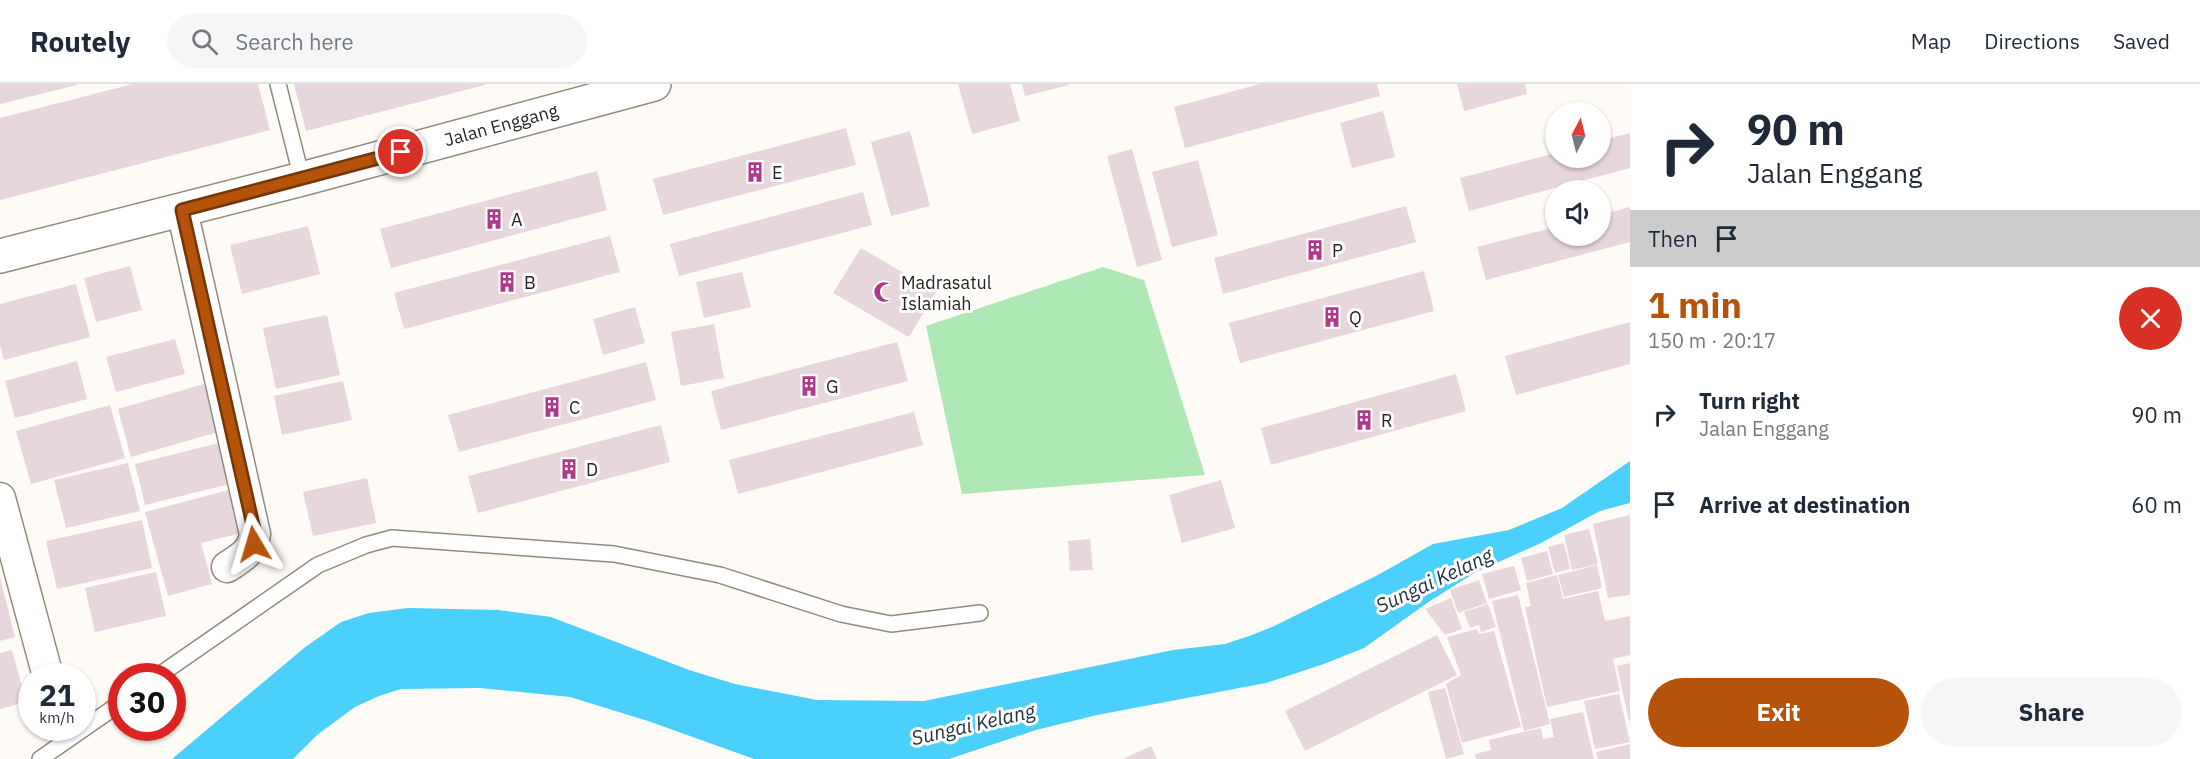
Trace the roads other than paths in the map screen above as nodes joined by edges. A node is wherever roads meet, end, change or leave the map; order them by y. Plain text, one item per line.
1 (278, 84) edge
2 (654, 84) edge
3 (302, 179) junction
4 (182, 210) junction
5 (0, 256) edge
6 (1, 508) edge
7 (227, 567) dead end
8 (980, 613) dead end
9 (44, 663) edge
10 (177, 663) edge
11 (108, 712) edge
12 (40, 759) edge

1 - 3 lane
2 - 3 main road, Jalan Enggang
3 - 4 main road, Jalan Enggang
4 - 5 main road, Jalan Enggang
4 - 7 street
6 - 9 street
8 - 10 lane
11 - 12 lane

